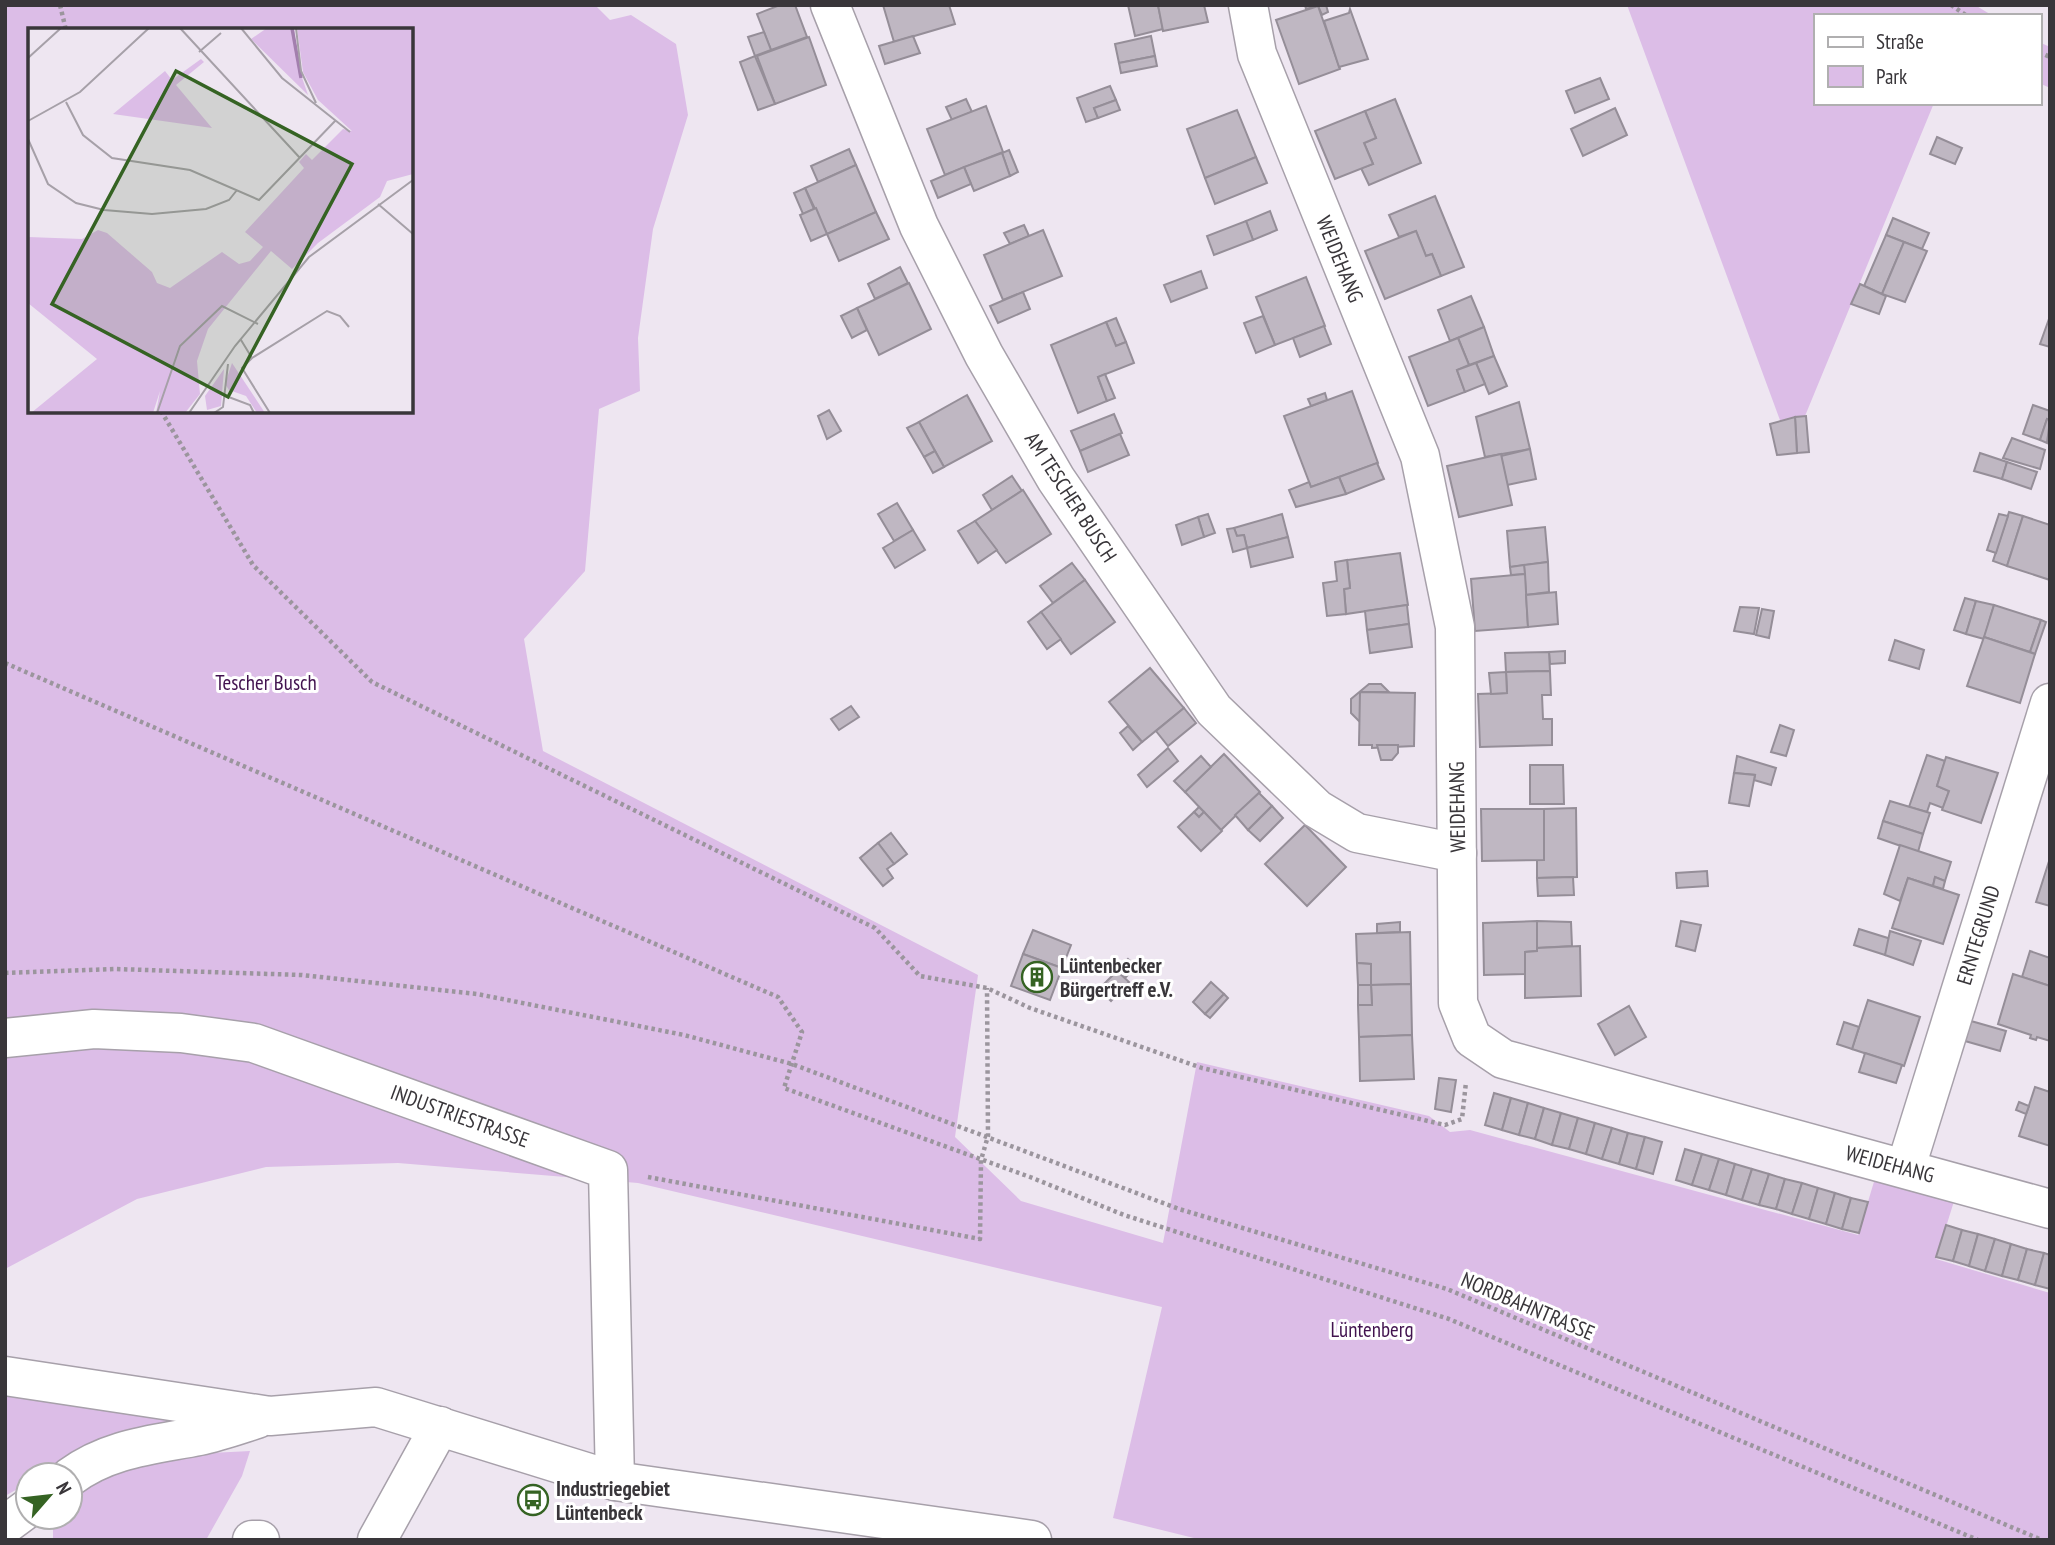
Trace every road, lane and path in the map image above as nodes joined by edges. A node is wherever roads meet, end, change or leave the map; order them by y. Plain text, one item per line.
1 (60, 5) edge
2 (830, 5) edge
3 (1248, 5) edge
4 (66, 28) edge
5 (162, 413) edge
6 (5, 663) edge
7 (2050, 703) edge
8 (1457, 853) junction
9 (5, 973) edge
10 (987, 988) junction
11 (5, 1038) edge
12 (1472, 1038) junction
13 (792, 1064) junction
14 (988, 1136) junction
15 (981, 1160) junction
16 (1906, 1167) junction
17 (608, 1170) junction
18 (2050, 1209) edge
19 (5, 1376) edge
20 (270, 1416) junction
21 (440, 1426) junction
22 (84, 1466) edge
23 (615, 1481) junction
24 (252, 1540) edge
25 (260, 1540) edge
26 (377, 1540) edge
27 (1031, 1540) edge
28 (1978, 1540) edge
29 (2042, 1540) edge

1 - 4 path
2 - 8 street, AM TESCHER BUSCH
3 - 8 street, WEIDEHANG
5 - 10 path
6 - 13 path
7 - 16 street, ERNTEGRUND
8 - 12 street, WEIDEHANG
9 - 13 path, NORDBAHNTRASSE
10 - 12 path
10 - 14 path
11 - 17 street, INDUSTRIESTRASSE
12 - 16 street, WEIDEHANG
13 - 14 path, NORDBAHNTRASSE
13 - 15 path
14 - 15 path
14 - 29 path, NORDBAHNTRASSE
15 - 17 path
15 - 28 path
16 - 18 street, WEIDEHANG
17 - 23 street
19 - 20 street
20 - 21 street
20 - 22 street
21 - 23 street
21 - 26 street
23 - 27 street
24 - 25 street

